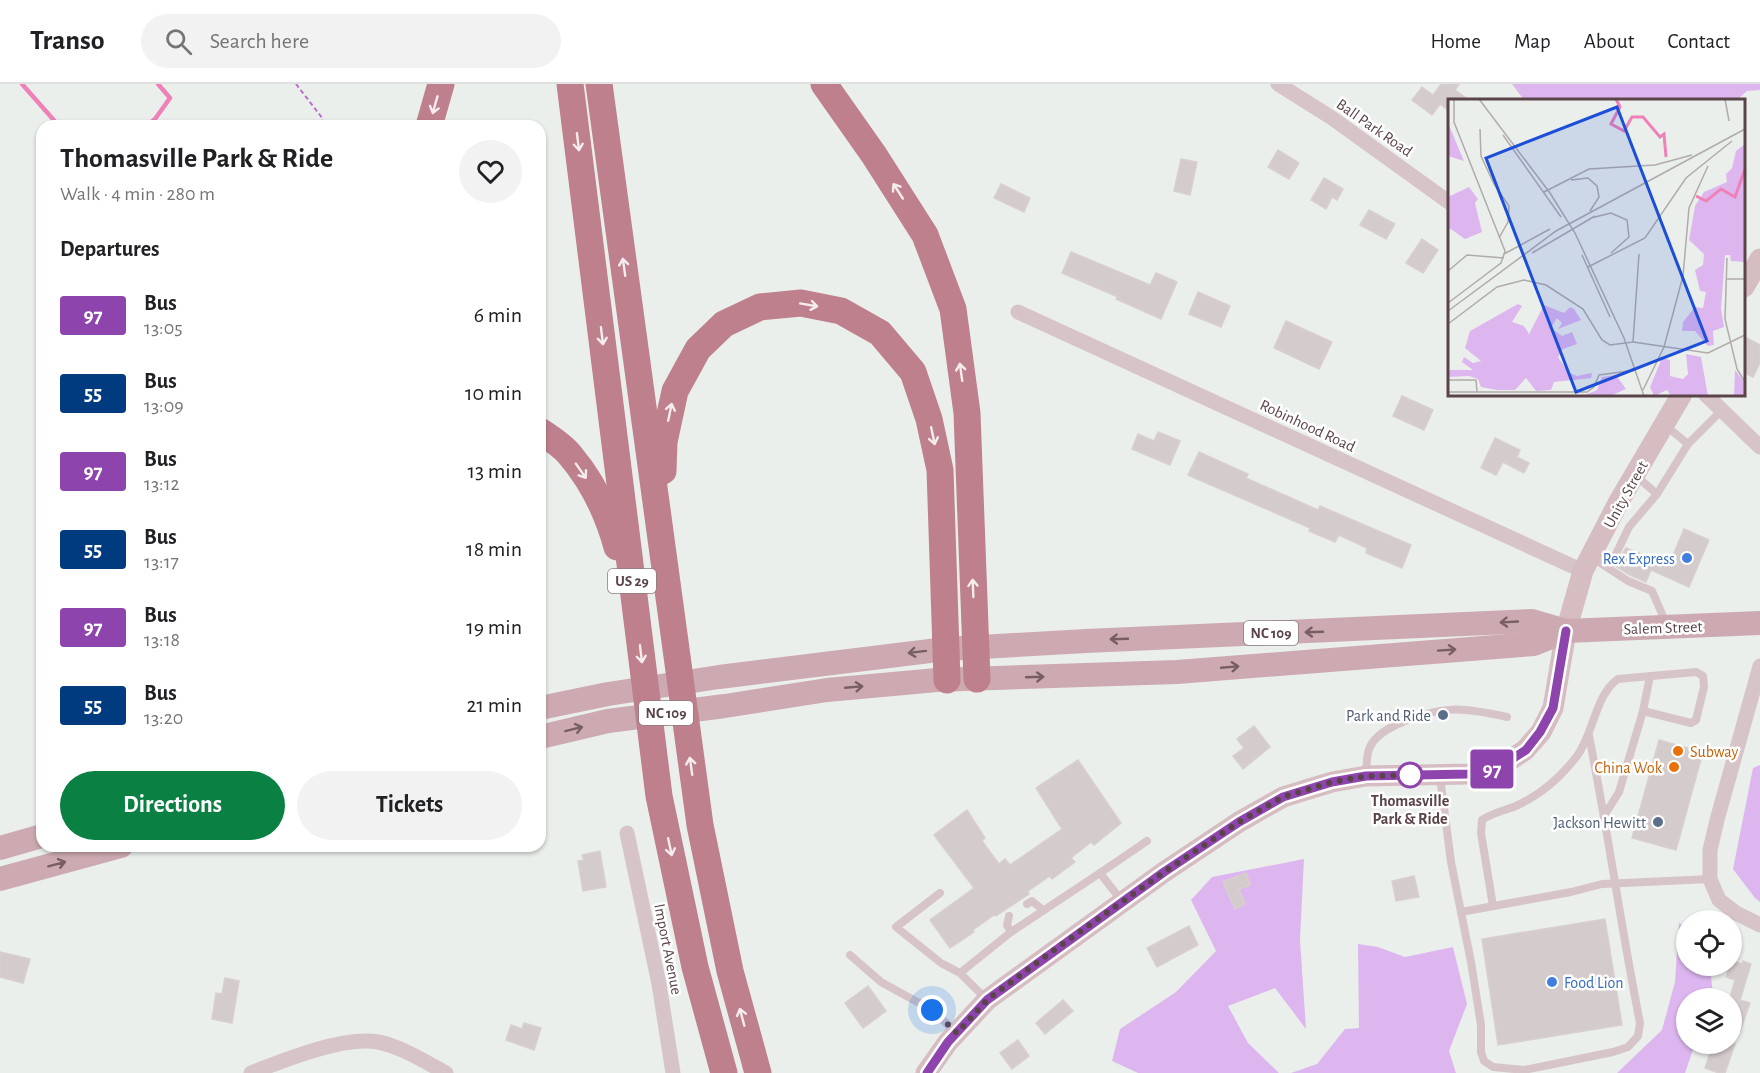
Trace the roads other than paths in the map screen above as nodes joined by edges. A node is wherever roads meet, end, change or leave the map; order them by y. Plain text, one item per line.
1 (441, 84) edge
2 (570, 84) edge
3 (599, 84) edge
4 (824, 84) edge
5 (1278, 84) edge
6 (431, 120) edge
7 (1448, 201) edge
8 (1760, 259) edge
9 (1745, 284) edge
10 (1018, 312) dead end
11 (1681, 396) edge
12 (1708, 396) edge
13 (1722, 410) junction
14 (1664, 424) junction
15 (546, 436) edge
16 (1688, 444) junction
17 (1760, 447) edge
18 (1635, 475) junction
19 (1657, 494) junction
20 (1620, 522) junction
21 (662, 554) junction
22 (1593, 565) junction
23 (636, 610) junction
24 (1760, 623) edge
25 (1668, 627) junction
26 (1566, 631) junction
27 (975, 646) junction
28 (946, 649) junction
29 (1760, 666) edge
30 (1650, 676) junction
31 (977, 679) junction
32 (947, 680) junction
33 (546, 707) edge
34 (1642, 711) junction
35 (1507, 717) dead end
36 (546, 736) edge
37 (1589, 736) junction
38 (1440, 775) junction
39 (1366, 776) junction
40 (1605, 816) junction
41 (627, 833) dead end
42 (36, 838) edge
43 (1148, 841) dead end
44 (0, 848) edge
45 (99, 852) edge
46 (1100, 873) junction
47 (0, 879) edge
48 (1710, 879) junction
49 (1615, 884) junction
50 (940, 893) dead end
51 (1122, 902) junction
52 (1027, 904) dead end
53 (1493, 906) junction
54 (1042, 910) junction
55 (1461, 912) junction
56 (1009, 916) dead end
57 (1760, 925) edge
58 (1011, 932) junction
59 (850, 955) dead end
60 (960, 973) junction
61 (987, 1000) junction
62 (957, 1033) junction
63 (442, 1072) edge
64 (251, 1073) edge
65 (673, 1073) edge
66 (724, 1073) edge
67 (758, 1073) edge
68 (927, 1073) edge

1 -> 6 highway
2 -> 23 highway, US 29
21 -> 3 highway, US 29
27 -> 4 highway
5 - 7 street, Ball Park Road
8 - 9 street
10 - 22 street, Robinhood Road
11 - 14 street, Unity Street
12 - 13 street
13 - 16 lane
13 - 17 street
14 - 16 lane
14 - 18 street, Unity Street
15 -> 23 highway
16 - 19 lane
18 - 19 lane
18 - 20 street, Unity Street
19 - 20 lane
20 - 22 street, Unity Street
21 -> 28 highway
67 -> 21 highway, US 29
22 - 25 lane
22 - 26 street, Unity Street
23 -> 66 highway, US 29
24 - 25 main road, Salem Street / NC 109
25 - 26 main road, Salem Street / NC 109
26 -> 27 main road, NC 109
31 -> 26 main road, NC 109
26 - 38 street, Unity Street
27 - 28 main road, NC 109
27 - 31 highway
28 - 32 highway
28 -> 33 main road, NC 109
29 - 48 street
30 - 34 lane
30 - 34 lane
30 - 37 lane
31 - 32 main road, NC 109
36 -> 32 main road, NC 109
34 - 40 lane
35 - 39 lane
37 - 40 lane
37 - 53 lane
38 - 39 street, Unity Street
38 - 55 lane
39 - 51 street, Unity Street
40 - 49 lane
41 - 65 street, Import Avenue
42 - 44 main road
43 - 46 lane
47 -> 45 main road
46 - 51 lane
46 - 54 lane
48 - 49 lane
48 - 57 street
49 - 53 lane
49 - 55 lane
50 - 60 lane
51 - 61 street, Unity Street
52 - 54 lane
53 - 55 lane
54 - 58 lane
56 - 58 lane
58 - 60 lane
59 - 62 lane
60 - 61 lane
61 - 62 street, Unity Street
62 - 68 street, Unity Street
63 - 64 street

